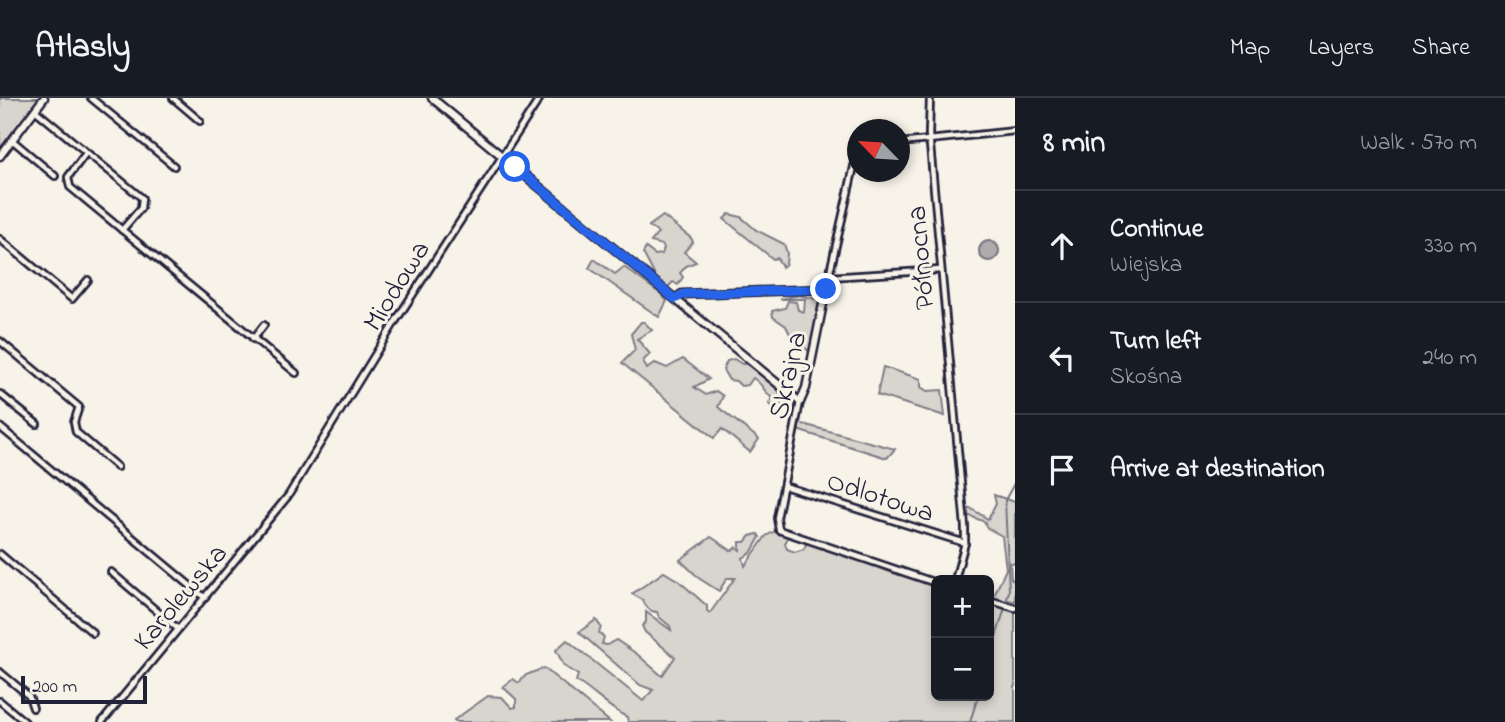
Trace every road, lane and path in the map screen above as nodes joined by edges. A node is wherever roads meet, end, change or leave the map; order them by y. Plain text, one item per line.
1 (44, 98) edge
2 (91, 98) edge
3 (173, 98) edge
4 (432, 98) edge
5 (540, 98) edge
6 (930, 98) edge
7 (35, 110) junction
8 (200, 121) dead end
9 (1015, 131) edge
10 (12, 140) junction
11 (929, 140) junction
12 (910, 142) edge
13 (86, 153) junction
14 (0, 156) edge
15 (502, 156) junction
16 (174, 166) dead end
17 (55, 176) dead end
18 (850, 182) edge
19 (122, 230) junction
20 (0, 239) edge
21 (941, 270) junction
22 (829, 277) junction
23 (88, 280) dead end
24 (826, 289) junction
25 (675, 299) junction
26 (264, 325) dead end
27 (253, 339) junction
28 (0, 341) edge
29 (296, 373) dead end
30 (0, 394) edge
31 (800, 402) junction
32 (37, 424) dead end
33 (0, 427) edge
34 (117, 467) dead end
35 (784, 486) junction
36 (288, 496) joint
37 (965, 543) junction
38 (0, 554) edge
39 (111, 572) dead end
40 (956, 575) edge
41 (931, 581) edge
42 (205, 598) junction
43 (994, 602) edge
44 (1015, 608) edge
45 (178, 629) junction
46 (93, 633) dead end
47 (0, 672) edge
48 (0, 701) edge
49 (33, 708) dead end
50 (25, 722) edge
51 (102, 722) edge

1 - 7 street
2 - 16 street
3 - 8 street
4 - 15 street
5 - 15 street, Miodowa
6 - 11 street, Północna
7 - 10 street
7 - 13 street
9 - 11 street
10 - 14 street
10 - 17 street
11 - 12 street
11 - 21 street, Północna
13 - 19 street
13 - 19 street
15 - 25 street
15 - 36 street, Miodowa
18 - 22 street, Skrajna
19 - 27 street
20 - 23 street
21 - 22 street
21 - 37 street, Północna
22 - 24 street, Skrajna
24 - 25 street
24 - 31 street, Skrajna
25 - 31 street
26 - 27 street
27 - 29 street
28 - 34 street
30 - 32 street
31 - 35 street, Skrajna
33 - 42 street
35 - 37 street, Odlotowa
35 - 41 street, Skrajna
36 - 42 street, Karolewska
37 - 40 street, Północna
38 - 46 street
39 - 45 street
42 - 45 street, Karolewska
43 - 44 street
45 - 51 street, Karolewska
47 - 49 street
48 - 50 street

